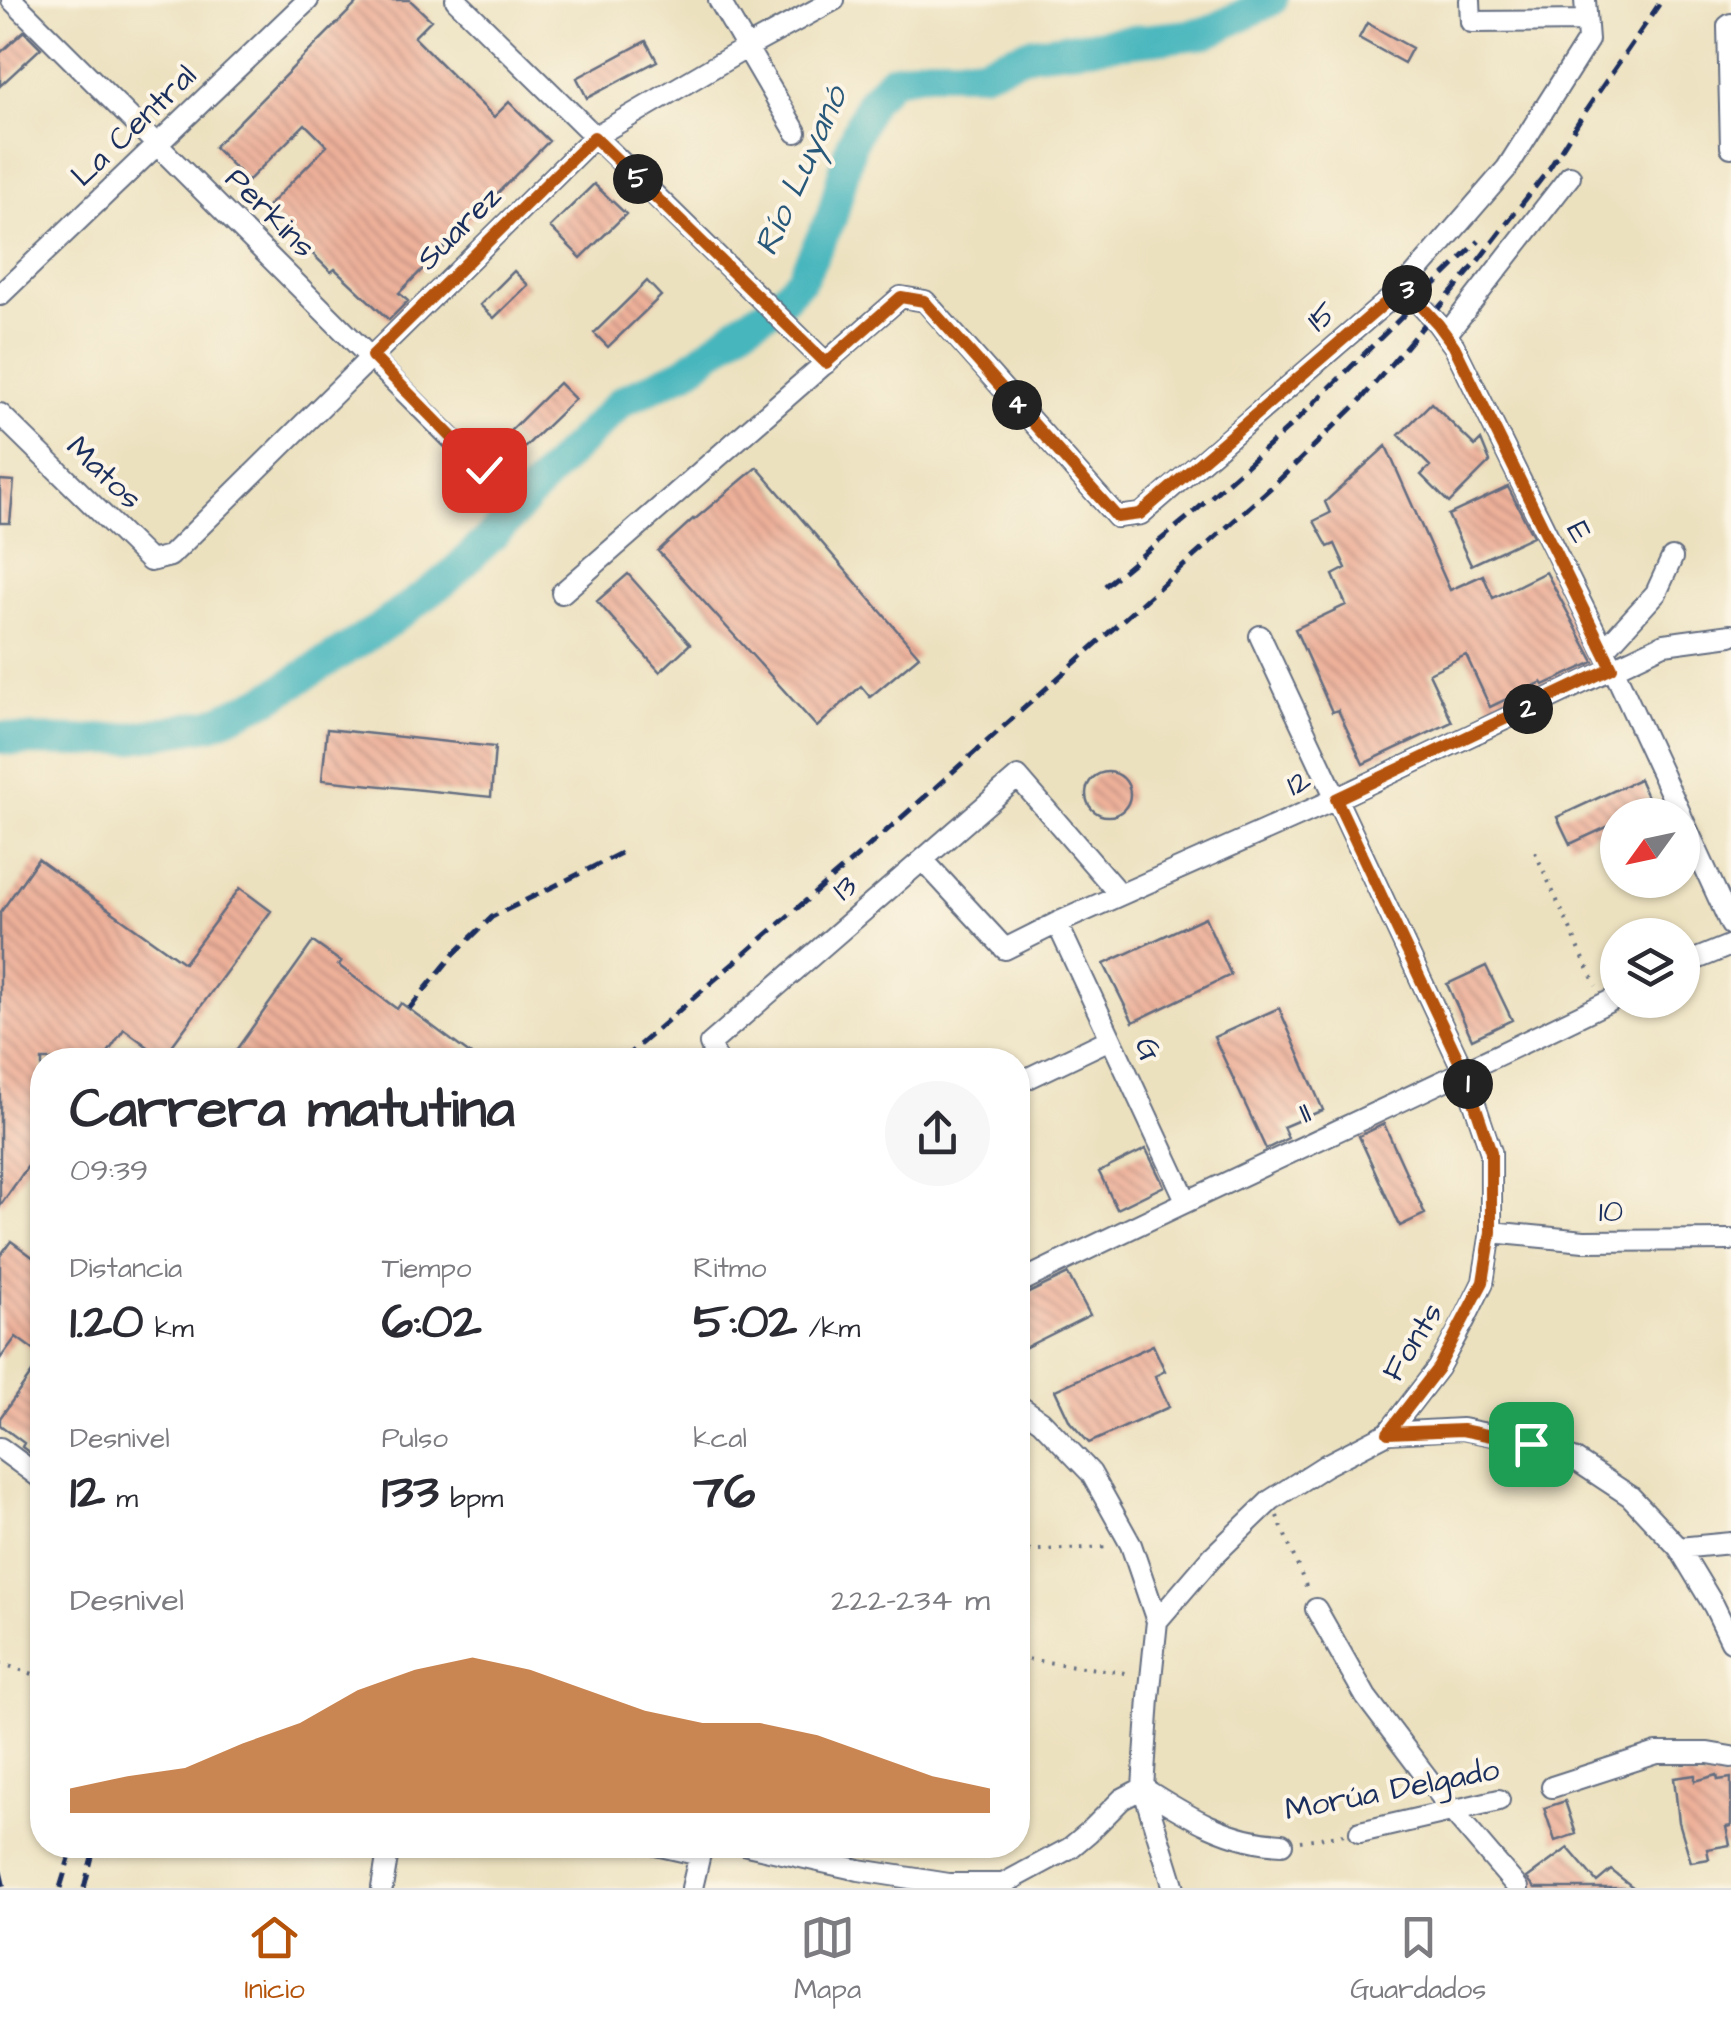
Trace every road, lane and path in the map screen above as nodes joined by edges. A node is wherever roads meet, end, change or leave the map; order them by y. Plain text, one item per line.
1 (12, 0) edge
2 (308, 0) edge
3 (456, 0) edge
4 (719, 0) edge
5 (834, 0) edge
6 (1470, 0) edge
7 (1586, 10) edge
8 (1730, 25) edge
9 (746, 48) junction
10 (796, 132) dead end
11 (594, 137) junction
12 (158, 144) junction
13 (1731, 147) edge
14 (1570, 176) dead end
15 (1404, 287) junction
16 (0, 296) edge
17 (1446, 335) junction
18 (372, 356) junction
19 (826, 363) junction
20 (0, 414) edge
21 (0, 436) edge
22 (26, 439) junction
23 (484, 470) dead end
24 (170, 556) joint
25 (1672, 558) dead end
26 (562, 593) dead end
27 (1731, 635) edge
28 (1260, 636) dead end
29 (1608, 659) junction
30 (1674, 798) edge
31 (1336, 799) junction
32 (1535, 852) dead end
33 (1700, 856) edge
34 (923, 860) junction
35 (1120, 895) junction
36 (1057, 924) junction
37 (1731, 925) edge
38 (1731, 945) edge
39 (1700, 958) edge
40 (1600, 979) edge
41 (1600, 1005) edge
42 (1110, 1039) junction
43 (718, 1048) edge
44 (1464, 1072) junction
45 (1030, 1076) edge
46 (1186, 1200) junction
47 (1491, 1232) junction
48 (1731, 1240) edge
49 (1030, 1277) edge
50 (1030, 1414) edge
51 (1388, 1433) junction
52 (0, 1448) edge
53 (30, 1470) edge
54 (1271, 1500) junction
55 (1731, 1543) edge
56 (1130, 1546) junction
57 (1679, 1548) junction
58 (1030, 1551) edge
59 (1316, 1609) joint
60 (1157, 1621) junction
61 (1731, 1641) edge
62 (1030, 1660) edge
63 (0, 1663) edge
64 (30, 1674) edge
65 (1151, 1676) junction
66 (1731, 1757) edge
67 (1552, 1787) dead end
68 (1143, 1788) junction
69 (1499, 1800) dead end
70 (1453, 1812) junction
71 (1360, 1832) joint
72 (1282, 1844) joint
73 (389, 1858) edge
74 (699, 1858) edge
75 (805, 1858) edge
76 (1003, 1886) edge
77 (388, 1887) edge
78 (692, 1888) edge
79 (1174, 1888) edge
80 (1518, 1888) edge

1 - 12 street, Perkins
2 - 12 street, La Central
3 - 11 street
4 - 9 street
5 - 9 street, Suarez
6 - 7 street
7 - 15 street, 15
8 - 13 street
9 - 10 street
9 - 11 street, Suarez
11 - 18 street, Suarez
11 - 19 street
12 - 16 street, La Central
12 - 18 street, Perkins
14 - 17 street
15 - 17 street, E
15 - 19 street, 15
17 - 29 street, E
18 - 23 street, Perkins
18 - 24 street, Suarez
19 - 26 street
20 - 22 street, Matos
21 - 22 street
22 - 24 street, Matos
25 - 29 street
27 - 29 street, 12
28 - 31 street, Fonts
29 - 30 street, E
29 - 31 street, 12
31 - 35 street, 12
31 - 44 street, Fonts
32 - 40 path
33 - 37 street, E
34 - 35 street, 13
34 - 36 street, 12
34 - 43 street, 13
35 - 36 street, 12
36 - 42 street, G
38 - 39 street
41 - 44 street, 11
42 - 45 street
42 - 46 street, G
44 - 46 street, 11
44 - 47 street, Fonts
46 - 49 street, 11
47 - 48 street, 10
47 - 51 street, Fonts
50 - 56 street
51 - 54 street, Fonts
51 - 57 street
52 - 53 street
54 - 59 path
54 - 60 street, Fonts
55 - 57 street
56 - 58 path
56 - 60 street
57 - 61 street
59 - 70 street
60 - 65 street
62 - 65 path
63 - 64 path
65 - 68 street
66 - 67 street
68 - 72 street, Morúa Delgado
68 - 76 street
68 - 79 street
69 - 70 street, Morúa Delgado
70 - 71 street, Morúa Delgado
70 - 80 street
71 - 72 path, Morúa Delgado
73 - 77 street
74 - 78 street
75 - 76 street

